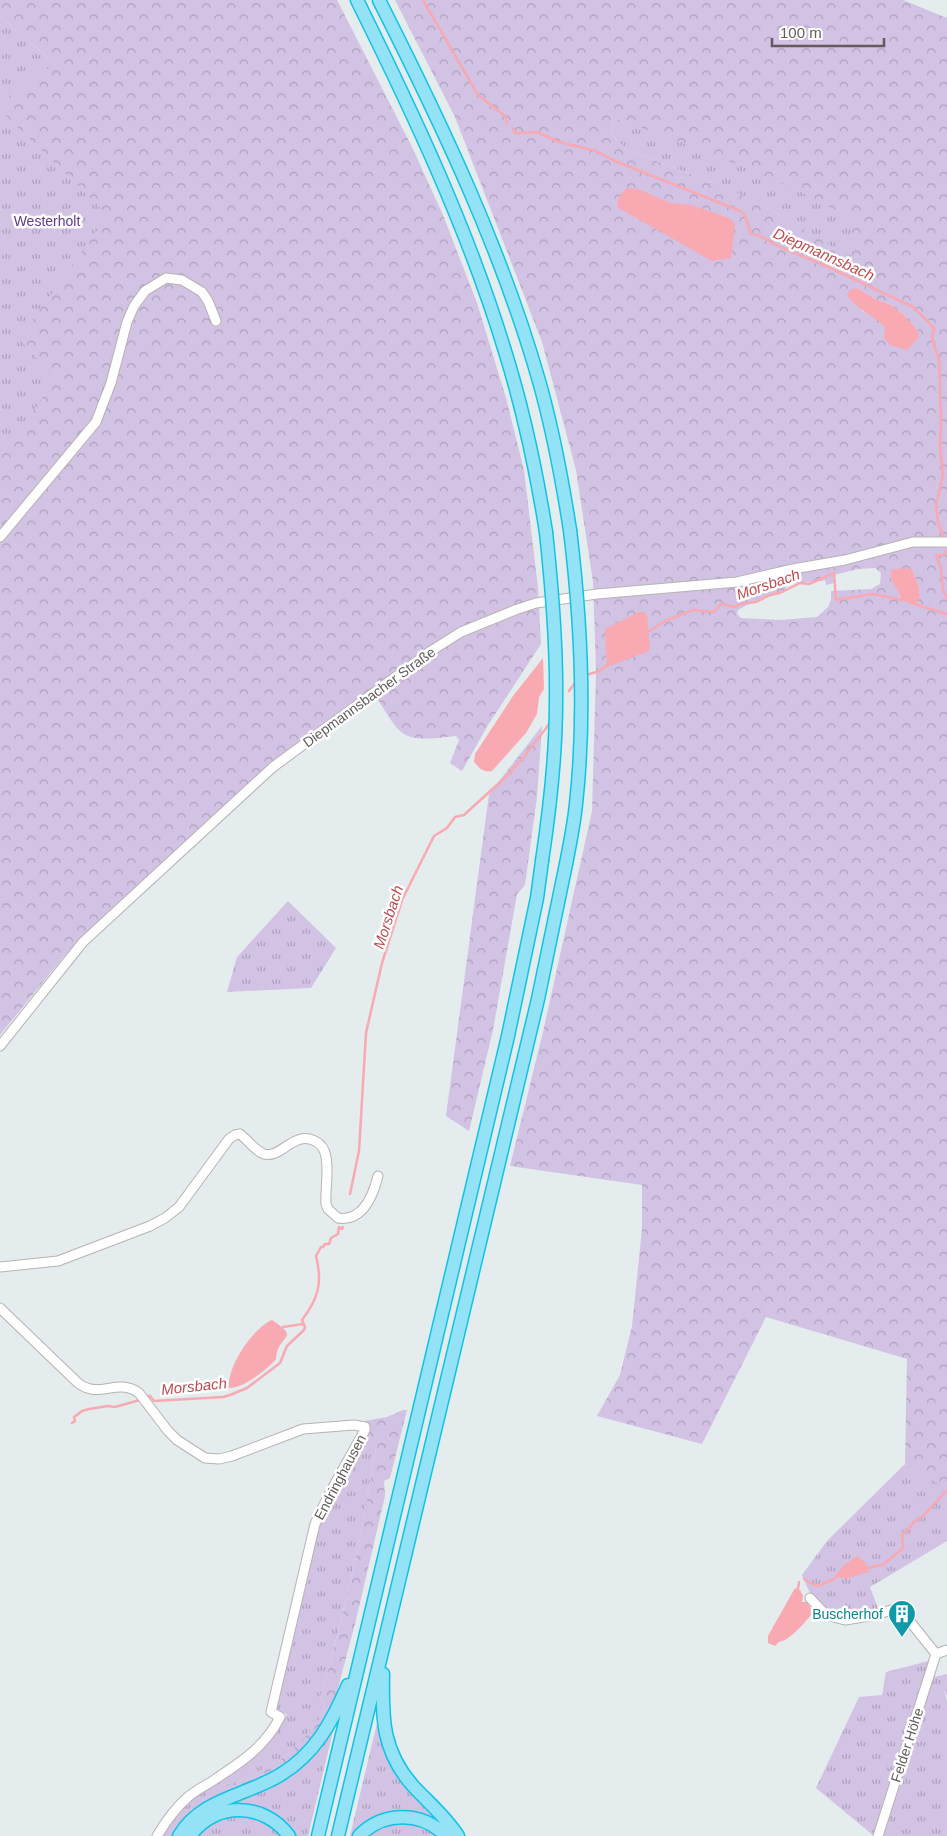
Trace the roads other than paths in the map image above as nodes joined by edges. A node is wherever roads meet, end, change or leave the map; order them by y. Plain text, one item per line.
1 (357, 0) edge
2 (379, 0) edge
3 (216, 321) dead end
4 (0, 537) edge
5 (947, 542) edge
6 (0, 1046) edge
7 (378, 1176) dead end
8 (0, 1267) edge
9 (0, 1308) edge
10 (810, 1598) dead end
11 (383, 1649) junction
12 (947, 1650) edge
13 (936, 1654) junction
14 (362, 1655) junction
15 (157, 1836) edge
16 (179, 1836) edge
17 (190, 1836) edge
18 (289, 1836) edge
19 (318, 1836) edge
20 (338, 1836) edge
21 (359, 1836) edge
22 (446, 1836) edge
23 (458, 1836) edge
24 (878, 1836) edge

1 - 14 highway, bridge
2 - 11 highway, bridge
3 - 4 street
5 - 6 street, Diepmannsbacher Straße
7 - 8 street
9 - 15 street, Endringhausen
10 - 13 street
11 - 20 highway
11 - 23 highway
12 - 13 street
13 - 24 street, Felder Höhe
14 - 16 highway
14 - 19 highway
17 - 18 highway
21 - 22 highway

